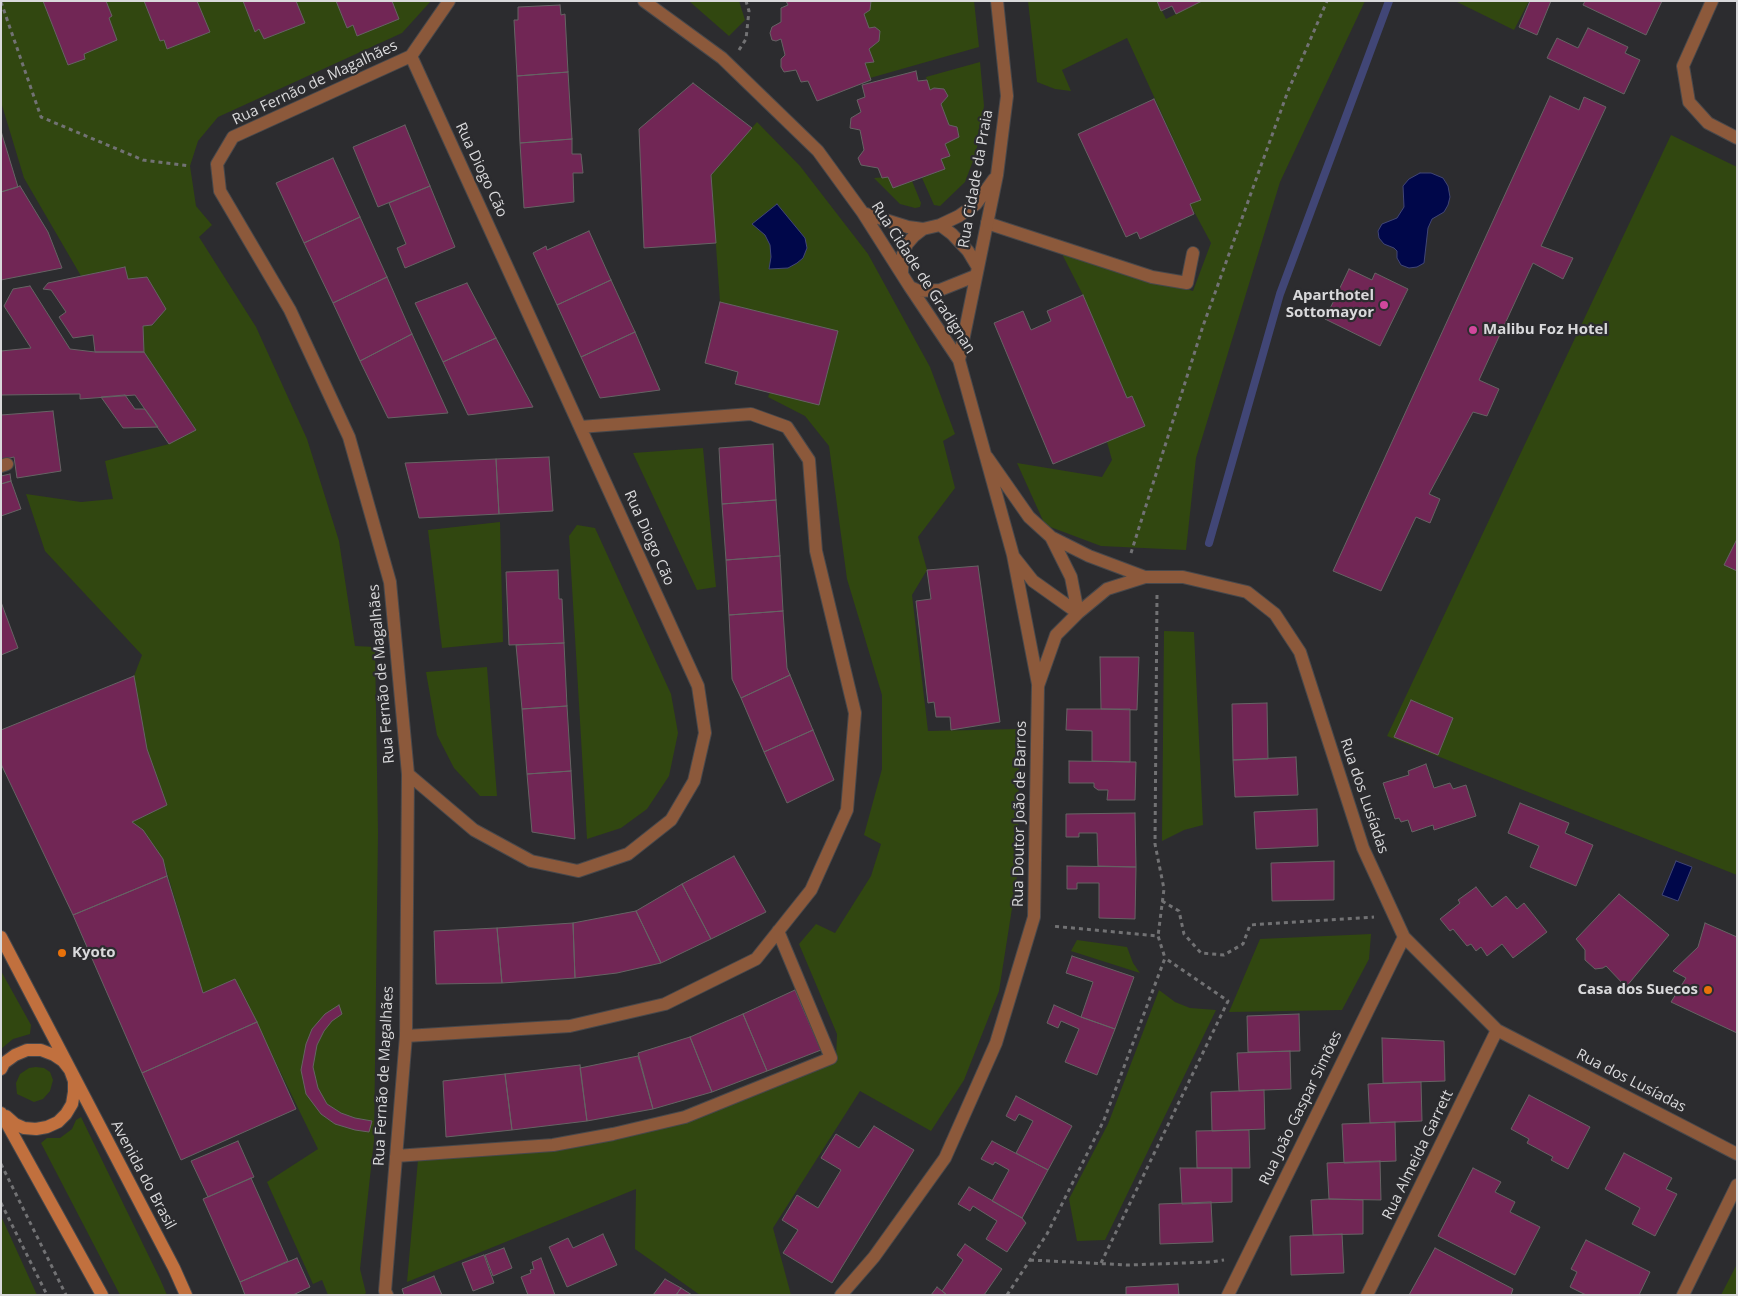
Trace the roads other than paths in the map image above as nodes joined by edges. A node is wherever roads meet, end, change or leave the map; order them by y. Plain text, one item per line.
1 (449, 1) edge
2 (644, 1) edge
3 (997, 1) edge
4 (1712, 1) edge
5 (411, 56) junction
6 (1737, 138) edge
7 (997, 175) junction
8 (863, 213) junction
9 (986, 223) junction
10 (940, 225) junction
11 (923, 229) junction
12 (1193, 253) dead end
13 (976, 271) junction
14 (902, 273) junction
15 (910, 287) junction
16 (960, 360) junction
17 (580, 427) junction
18 (986, 457) junction
19 (1051, 537) junction
20 (1013, 555) junction
21 (1151, 577) junction
22 (1078, 613) junction
23 (1038, 686) junction
24 (408, 774) junction
25 (778, 931) junction
26 (1404, 936) junction
27 (1, 937) edge
28 (1497, 1030) junction
29 (406, 1036) junction
30 (1, 1069) edge
31 (70, 1070) junction
32 (1, 1112) edge
33 (1737, 1154) edge
34 (396, 1156) junction
35 (1737, 1185) edge
36 (102, 1295) edge
37 (186, 1295) edge
38 (387, 1295) edge
39 (842, 1295) edge
40 (1228, 1295) edge
41 (1367, 1295) edge
42 (1683, 1295) edge

1 - 5 street
2 - 8 street, Rua Cidade de Gradignan
3 - 7 street, Rua Cidade da Praia
4 - 6 street
5 - 17 street, Rua Diogo Cão
5 - 24 street, Rua Fernão de Magalhães
7 - 9 street, Rua Cidade da Praia
7 - 10 street
8 - 11 street
8 - 14 street, Rua Cidade de Gradignan
9 - 12 street
9 - 13 street, Rua Cidade da Praia
10 - 11 street
10 - 13 street
11 - 14 street
13 - 15 street
13 - 16 street, Rua Cidade da Praia
14 - 15 street, Rua Cidade de Gradignan
15 - 16 street, Rua Cidade de Gradignan
16 - 18 street, Rua Cidade de Gradignan
17 - 24 street, Rua Diogo Cão
17 - 25 street
18 - 19 street, Rua dos Lusíadas
18 - 20 street, Rua Cidade de Gradignan
19 - 21 street, Rua dos Lusíadas
19 - 22 street
20 - 22 street
20 - 23 street, Rua Cidade de Gradignan
21 - 22 street, Rua Doutor João de Barros
21 - 26 street, Rua dos Lusíadas
22 - 23 street, Rua Doutor João de Barros
23 - 39 street, Rua Doutor João de Barros
24 - 29 street, Rua Fernão de Magalhães
25 - 29 street
25 - 34 street
26 - 28 street, Rua dos Lusíadas
26 - 40 street, Rua João Gaspar Simões
27 - 31 main road, Avenida do Brasil
28 - 33 street, Rua dos Lusíadas
28 - 41 street, Rua Almeida Garrett
29 - 34 street, Rua Fernão de Magalhães
30 - 31 main road, Avenida do Brasil
31 - 32 main road, Avenida do Brasil
31 - 37 main road, Avenida do Brasil
32 - 36 main road, Avenida do Brasil
34 - 38 street, Rua Fernão de Magalhães
35 - 42 street

